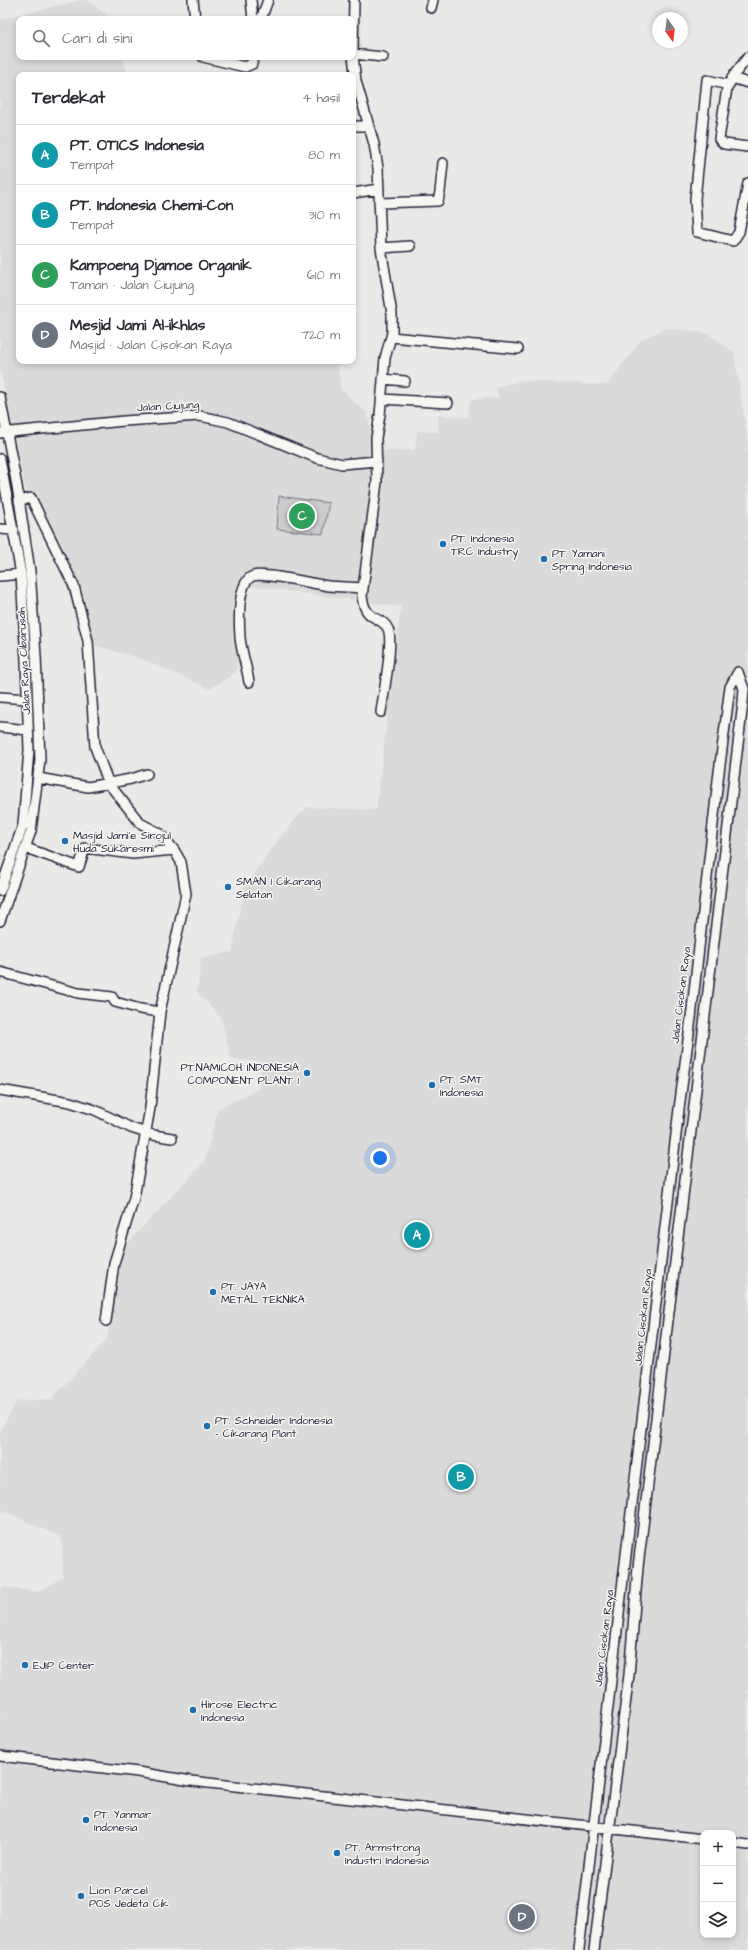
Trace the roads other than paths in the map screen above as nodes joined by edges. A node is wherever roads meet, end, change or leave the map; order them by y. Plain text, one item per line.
1 (193, 0) edge
2 (251, 0) edge
3 (268, 0) edge
4 (354, 0) edge
5 (195, 16) edge
6 (253, 16) edge
7 (262, 16) edge
8 (354, 16) edge
9 (356, 54) edge
10 (383, 56) dead end
11 (748, 57) edge
12 (216, 60) edge
13 (253, 60) edge
14 (354, 60) edge
15 (355, 72) edge
16 (356, 81) edge
17 (731, 82) junction
18 (748, 83) edge
19 (356, 126) edge
20 (369, 126) junction
21 (748, 147) edge
22 (443, 163) dead end
23 (748, 183) edge
24 (379, 189) junction
25 (356, 193) edge
26 (379, 203) junction
27 (410, 246) dead end
28 (381, 248) junction
29 (391, 337) junction
30 (518, 349) dead end
31 (383, 379) junction
32 (405, 380) dead end
33 (0, 397) edge
34 (382, 399) junction
35 (448, 403) dead end
36 (3, 433) edge
37 (0, 459) edge
38 (377, 461) junction
39 (19, 501) junction
40 (0, 529) edge
41 (14, 530) junction
42 (21, 574) junction
43 (0, 576) edge
44 (362, 588) junction
45 (249, 682) dead end
46 (730, 687) junction
47 (746, 689) edge
48 (0, 697) edge
49 (27, 699) junction
50 (728, 702) junction
51 (745, 704) edge
52 (381, 712) dead end
53 (0, 727) edge
54 (28, 730) junction
55 (147, 774) dead end
56 (38, 778) junction
57 (109, 784) junction
58 (26, 788) junction
59 (37, 789) junction
60 (21, 832) junction
61 (31, 834) junction
62 (26, 848) junction
63 (174, 850) junction
64 (0, 891) edge
65 (0, 921) edge
66 (0, 972) edge
67 (160, 1012) junction
68 (0, 1090) edge
69 (145, 1133) junction
70 (172, 1138) dead end
71 (106, 1321) dead end
72 (0, 1756) edge
73 (594, 1827) junction
74 (608, 1828) junction
75 (700, 1839) edge
76 (736, 1843) edge
77 (748, 1845) edge
78 (579, 1950) edge
79 (594, 1950) edge

1 - 5 street
2 - 6 street
3 - 7 street
4 - 8 street
9 - 10 street
11 - 17 street
12 - 13 street
14 - 15 street
16 - 20 street
17 - 18 street
17 - 21 street
17 - 23 street
19 - 20 street
20 - 24 street
22 - 26 street
24 - 25 street
24 - 26 street
26 - 28 street
27 - 28 street
28 - 29 street
29 - 30 street
29 - 31 street
31 - 32 street
31 - 34 street
33 - 36 street, Jalan Raya Cibarusah
34 - 35 street
34 - 38 street
36 - 38 street, Jalan Ciujung
36 - 39 street, Jalan Raya Cibarusah
37 - 41 street, Jalan Raya Cibarusah
38 - 44 street
39 - 56 street, Jalan Raya Cibarusah
39 - 57 street
40 - 41 street
41 - 42 street, Jalan Raya Cibarusah
42 - 43 street
42 - 49 street, Jalan Raya Cibarusah
44 - 45 street
44 - 52 street
46 - 47 street
46 - 47 street
46 - 50 street, Jalan Cisokan Raya
47 - 51 street
48 - 49 street
49 - 54 street, Jalan Raya Cibarusah
50 - 51 street
50 - 73 street, Jalan Cisokan Raya
51 - 74 street
53 - 54 street
54 - 58 street, Jalan Raya Cibarusah
55 - 57 street
56 - 57 street
56 - 59 street, Jalan Raya Cibarusah
57 - 63 street
58 - 59 street
58 - 60 street, Jalan Raya Cibarusah
59 - 61 street, Jalan Raya Cibarusah
60 - 61 street
60 - 64 street, Jalan Raya Cibarusah
61 - 62 street, Jalan Raya Cibarusah
62 - 63 street
62 - 65 street, Jalan Raya Cibarusah
63 - 67 street
66 - 67 street
67 - 69 street
68 - 69 street
69 - 70 street
69 - 71 street
72 - 73 street
73 - 74 street
73 - 78 street, Jalan Cisokan Raya
74 - 75 street
74 - 79 street
76 - 77 street

